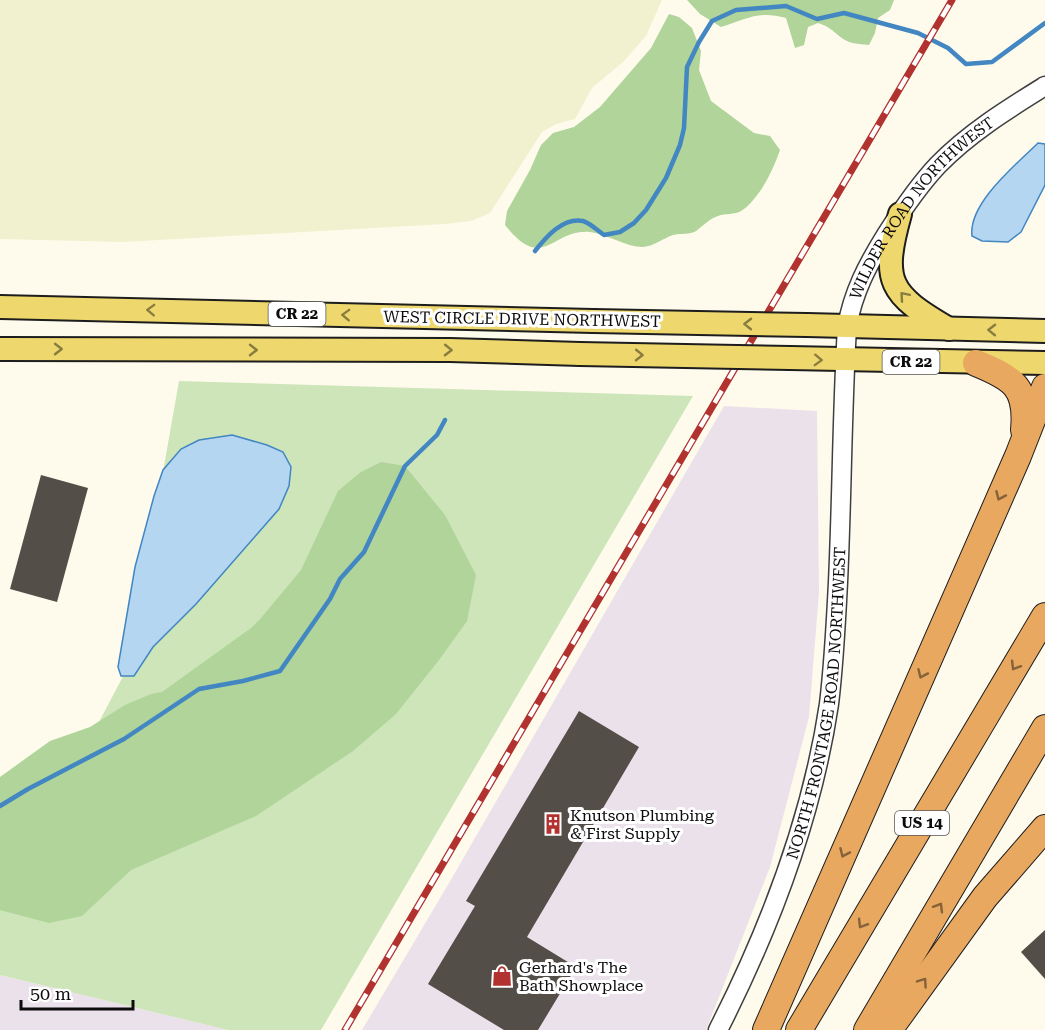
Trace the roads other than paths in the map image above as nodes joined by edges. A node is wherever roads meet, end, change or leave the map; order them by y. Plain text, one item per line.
1 (1045, 86) edge
2 (900, 214) junction
3 (0, 307) edge
4 (847, 327) junction
5 (951, 330) junction
6 (1045, 331) edge
7 (0, 349) edge
8 (845, 361) junction
9 (976, 363) junction
10 (1045, 363) edge
11 (1045, 387) edge
12 (1023, 442) junction
13 (1045, 616) edge
14 (1045, 728) edge
15 (1045, 828) edge
16 (718, 1030) edge
17 (766, 1030) edge
18 (799, 1030) edge
19 (867, 1030) edge
20 (889, 1030) edge

1 - 2 street, WILDER ROAD NORTHWEST
2 - 4 street, WILDER ROAD NORTHWEST
5 -> 2 main road
4 -> 3 main road, WEST CIRCLE DRIVE NORTHWEST / CR 22, bridge
4 - 5 main road, WEST CIRCLE DRIVE NORTHWEST / CR 22
4 - 8 street, WILDER ROAD NORTHWEST
6 -> 5 main road, WEST CIRCLE DRIVE NORTHWEST / CR 22
7 -> 8 main road, WEST CIRCLE DRIVE NORTHWEST / CR 22, bridge
8 - 9 main road, WEST CIRCLE DRIVE NORTHWEST / CR 22
8 - 16 street, NORTH FRONTAGE ROAD NORTHWEST
9 - 10 main road, WEST CIRCLE DRIVE NORTHWEST / CR 22
9 - 12 highway
11 - 12 highway
12 -> 17 highway
13 -> 18 highway, US 14
19 -> 14 highway
20 -> 15 highway

